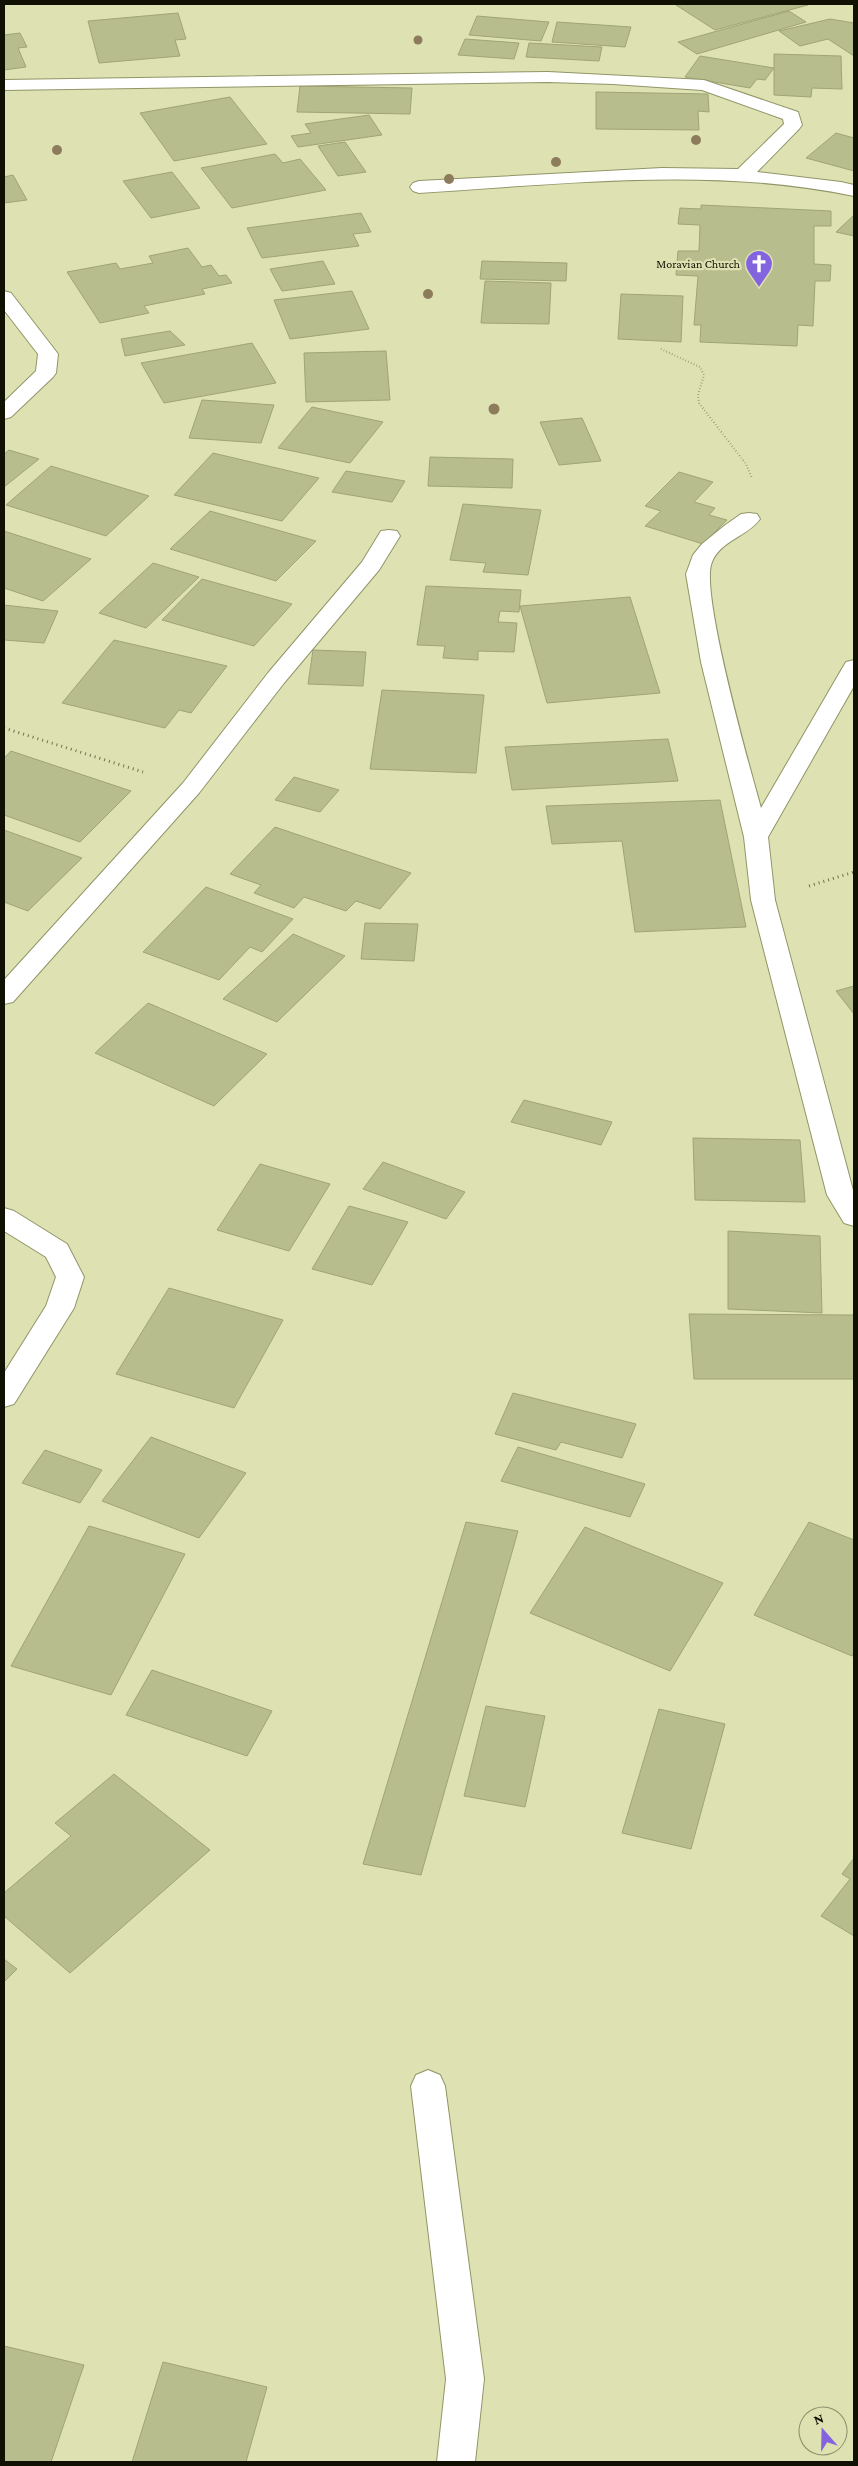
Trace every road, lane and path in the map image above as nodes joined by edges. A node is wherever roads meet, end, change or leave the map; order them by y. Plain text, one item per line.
1 (4, 85) edge
2 (742, 176) junction
3 (419, 187) dead end
4 (854, 191) edge
5 (4, 296) edge
6 (661, 349) dead end
7 (4, 413) edge
8 (749, 519) joint
9 (389, 536) dead end
10 (854, 666) edge
11 (4, 728) edge
12 (192, 788) junction
13 (756, 837) junction
14 (4, 996) edge
15 (854, 1216) edge
16 (4, 1218) edge
17 (4, 1396) edge
18 (428, 2086) dead end
19 (456, 2462) edge

1 - 2 street
2 - 3 street
2 - 4 street
5 - 7 street
6 - 8 path
8 - 13 street
9 - 12 street
10 - 13 street
11 - 12 path
12 - 14 street
13 - 15 street
16 - 17 street
18 - 19 street

